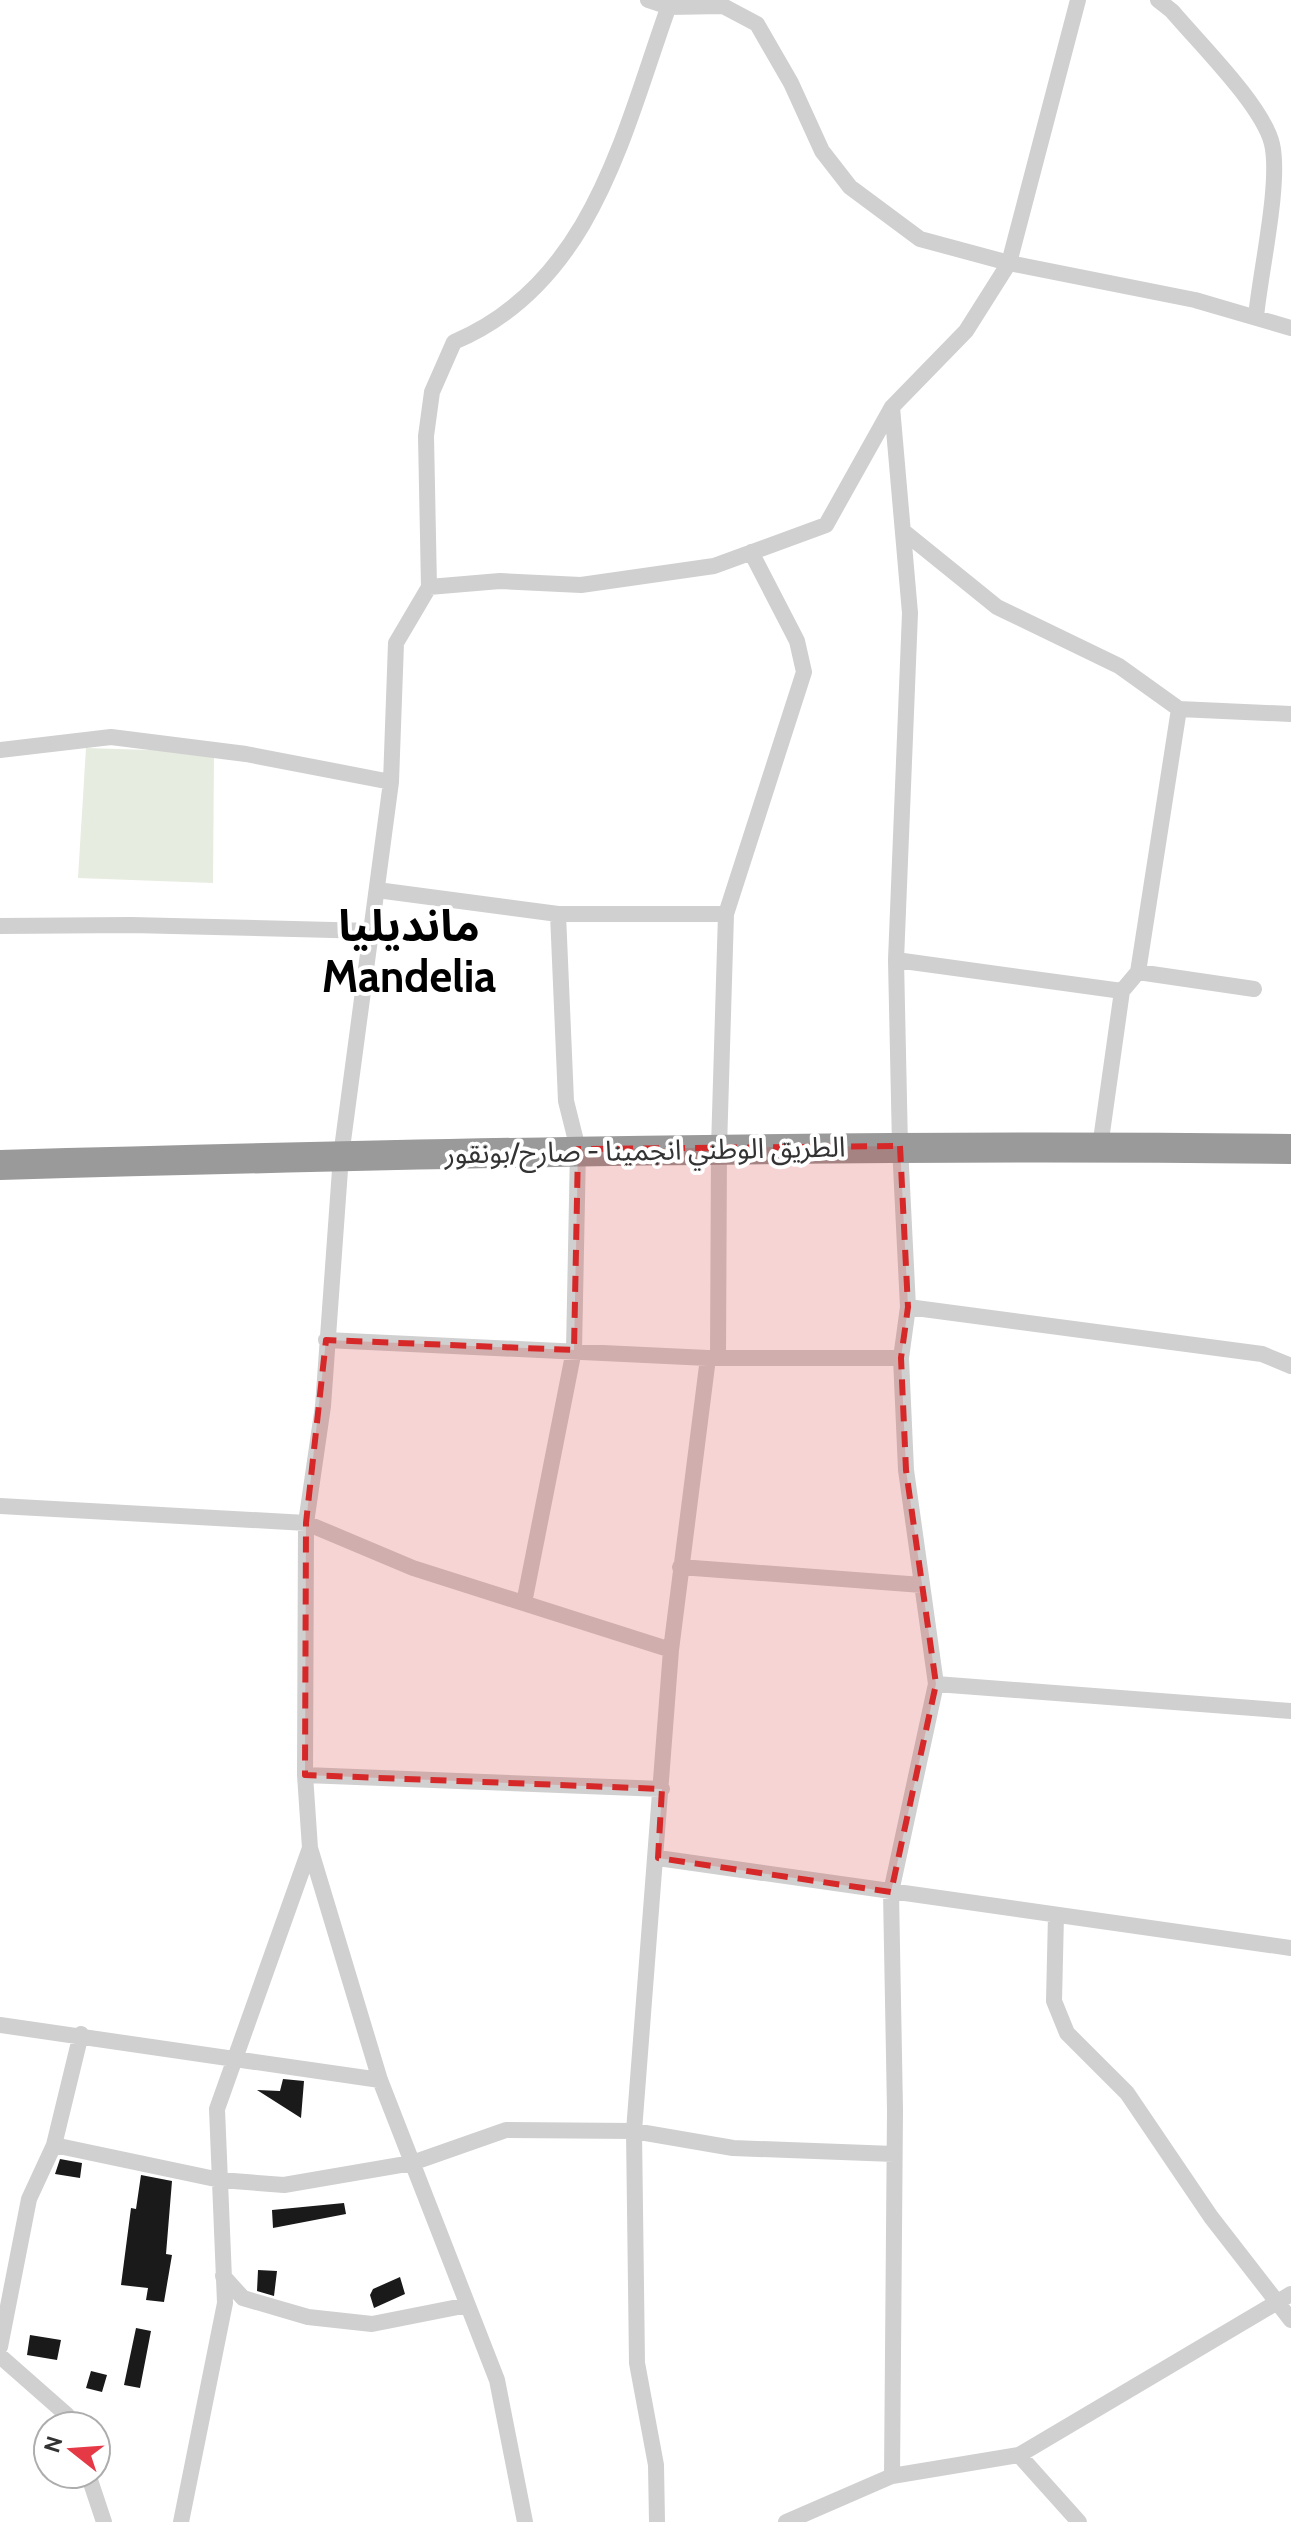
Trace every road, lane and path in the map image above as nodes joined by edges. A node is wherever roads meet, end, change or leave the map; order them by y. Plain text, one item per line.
1 (648, 0) edge
2 (1078, 0) edge
3 (1158, 0) edge
4 (670, 4) edge
5 (1009, 263) junction
6 (1256, 317) junction
7 (1291, 328) edge
8 (892, 407) junction
9 (903, 531) junction
10 (751, 552) junction
11 (429, 587) junction
12 (1179, 709) junction
13 (1291, 714) edge
14 (0, 750) edge
15 (391, 782) junction
16 (377, 890) junction
17 (558, 914) junction
18 (726, 914) junction
19 (0, 926) edge
20 (372, 931) junction
21 (896, 960) junction
22 (1138, 972) junction
23 (1254, 989) dead end
24 (1122, 991) junction
25 (900, 1146) junction
26 (1100, 1147) junction
27 (719, 1148) junction
28 (578, 1149) junction
29 (1291, 1149) edge
30 (341, 1156) junction
31 (0, 1165) edge
32 (908, 1307) junction
33 (326, 1340) junction
34 (574, 1350) junction
35 (713, 1358) junction
36 (901, 1358) junction
37 (1291, 1366) edge
38 (0, 1506) edge
39 (306, 1523) junction
40 (680, 1567) junction
41 (922, 1585) junction
42 (524, 1603) junction
43 (671, 1650) junction
44 (936, 1684) junction
45 (1291, 1711) edge
46 (305, 1775) junction
47 (662, 1789) junction
48 (310, 1848) junction
49 (658, 1858) junction
50 (891, 1892) junction
51 (1056, 1915) junction
52 (1291, 1948) edge
53 (0, 2025) edge
54 (81, 2034) junction
55 (236, 2058) junction
56 (380, 2080) junction
57 (634, 2131) junction
58 (54, 2145) junction
59 (894, 2154) junction
60 (412, 2163) junction
61 (220, 2180) junction
62 (223, 2276) junction
63 (1291, 2294) edge
64 (1274, 2302) junction
65 (468, 2305) junction
66 (1291, 2320) edge
67 (0, 2347) edge
68 (0, 2356) edge
69 (61, 2410) edge
70 (1019, 2455) junction
71 (892, 2476) junction
72 (93, 2490) edge
73 (104, 2522) edge
74 (181, 2522) edge
75 (525, 2522) edge
76 (657, 2522) edge
77 (786, 2522) edge
78 (1079, 2522) edge

1 - 4 street
2 - 5 street
3 - 6 street
4 - 5 street
4 - 11 street
5 - 6 street
5 - 8 street
6 - 7 street
8 - 9 street
8 - 10 street
9 - 12 street
9 - 21 street
10 - 11 street
10 - 18 street
11 - 15 street
12 - 13 street
12 - 22 street
14 - 15 street
15 - 16 street
16 - 17 street
16 - 20 street
17 - 18 street
17 - 28 street
18 - 27 street
19 - 20 street
20 - 30 street
21 - 24 street
21 - 25 street
22 - 23 street
22 - 24 street
24 - 26 street
25 - 26 highway, الطريق الوطني انجمينا - صارح/بونقور
25 - 27 highway, الطريق الوطني انجمينا - صارح/بونقور
25 - 32 street
26 - 29 highway, الطريق الوطني انجمينا - صارح/بونقور
27 - 28 highway, الطريق الوطني انجمينا - صارح/بونقور
27 - 35 street
28 - 30 highway, الطريق الوطني انجمينا - صارح/بونقور
28 - 34 street
30 - 31 highway, الطريق الوطني انجمينا - صارح/بونقور
30 - 33 street
32 - 36 street
32 - 37 street
33 - 34 street
33 - 39 street
34 - 35 street
34 - 42 street
35 - 36 street
35 - 40 street
36 - 41 street
38 - 39 street
39 - 42 street
39 - 46 street
40 - 41 street
40 - 43 street
41 - 44 street
42 - 43 street
43 - 47 street
44 - 45 street
44 - 50 street
46 - 47 street
46 - 48 street
47 - 49 street
48 - 55 street
48 - 56 street
49 - 50 street
49 - 57 street
50 - 51 street
50 - 59 street
51 - 52 street
51 - 64 street
53 - 54 street
54 - 55 street
54 - 58 street
55 - 56 street
55 - 61 street
56 - 60 street
57 - 59 street
57 - 60 street
57 - 76 street
58 - 61 street
58 - 67 street
59 - 71 street
60 - 61 street
60 - 65 street
61 - 62 street
62 - 65 street
62 - 74 street
63 - 64 street
64 - 66 street
64 - 70 street
65 - 75 street
68 - 69 street
70 - 71 street
70 - 78 street
71 - 77 street
72 - 73 street

